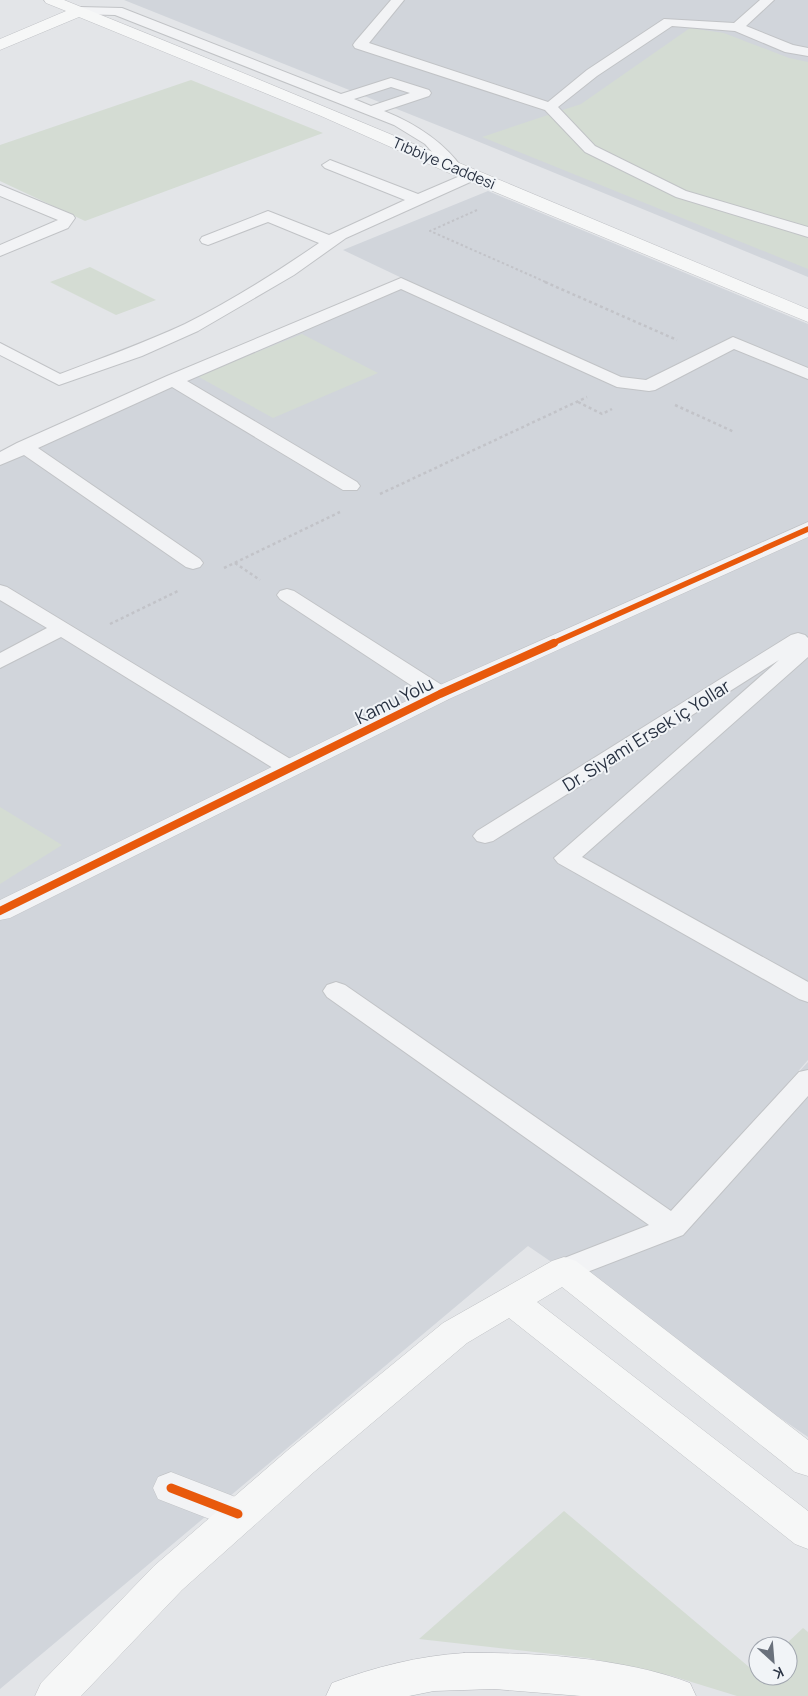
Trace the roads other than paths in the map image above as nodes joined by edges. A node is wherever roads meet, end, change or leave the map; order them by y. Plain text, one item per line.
1 (51, 0) edge
2 (63, 0) edge
3 (398, 0) edge
4 (768, 0) edge
5 (79, 11) junction
6 (737, 27) junction
7 (0, 44) edge
8 (808, 52) edge
9 (445, 73) junction
10 (413, 89) junction
11 (341, 99) junction
12 (550, 107) junction
13 (371, 111) junction
14 (330, 165) dead end
15 (454, 169) junction
16 (472, 176) junction
17 (0, 190) edge
18 (418, 200) junction
19 (808, 232) edge
20 (208, 240) dead end
21 (329, 241) junction
22 (0, 251) edge
23 (808, 316) edge
24 (0, 348) edge
25 (808, 374) edge
26 (173, 380) junction
27 (24, 448) junction
28 (0, 459) edge
29 (350, 486) dead end
30 (808, 529) edge
31 (193, 563) dead end
32 (0, 590) edge
33 (287, 595) dead end
34 (63, 628) junction
35 (808, 633) edge
36 (808, 646) edge
37 (0, 662) edge
38 (440, 694) junction
39 (289, 768) junction
40 (485, 836) dead end
41 (0, 912) edge
42 (336, 991) dead end
43 (808, 993) edge
44 (808, 1079) edge
45 (674, 1227) junction
46 (564, 1270) junction
47 (512, 1301) junction
48 (808, 1461) edge
49 (171, 1488) dead end
50 (238, 1514) junction
51 (808, 1533) edge
52 (55, 1696) edge
53 (346, 1696) edge
54 (676, 1696) edge

1 - 5 main road, Tıbbiye Caddesi
2 - 5 main road, Tıbbiye Caddesi
3 - 9 lane
4 - 6 lane
5 - 7 main road
5 - 11 lane
5 - 15 main road, Tıbbiye Caddesi
6 - 8 lane
6 - 12 lane
9 - 10 lane
9 - 12 lane
10 - 11 lane
10 - 13 lane
11 - 13 lane
12 - 19 lane
13 - 15 lane
14 - 18 lane
15 - 16 main road, Tıbbiye Caddesi
16 - 18 lane
16 - 23 main road, Tıbbiye Caddesi
17 - 22 lane
18 - 21 lane
20 - 21 lane
21 - 24 lane
25 - 26 lane
26 - 27 lane
26 - 29 lane
27 - 28 lane
27 - 31 lane
30 - 38 street, Kamu Yolu
32 - 34 lane
33 - 38 lane
34 - 37 lane
34 - 39 lane
35 - 40 lane, Dr. Siyami Ersek iç Yollar
36 - 43 lane
38 - 39 street, Kamu Yolu
39 - 41 street, Kamu Yolu
42 - 45 lane
44 - 45 lane
45 - 46 lane
46 - 47 main road
46 - 48 main road
47 - 50 main road
47 - 51 main road
49 - 50 street
50 - 52 main road
53 - 54 main road

